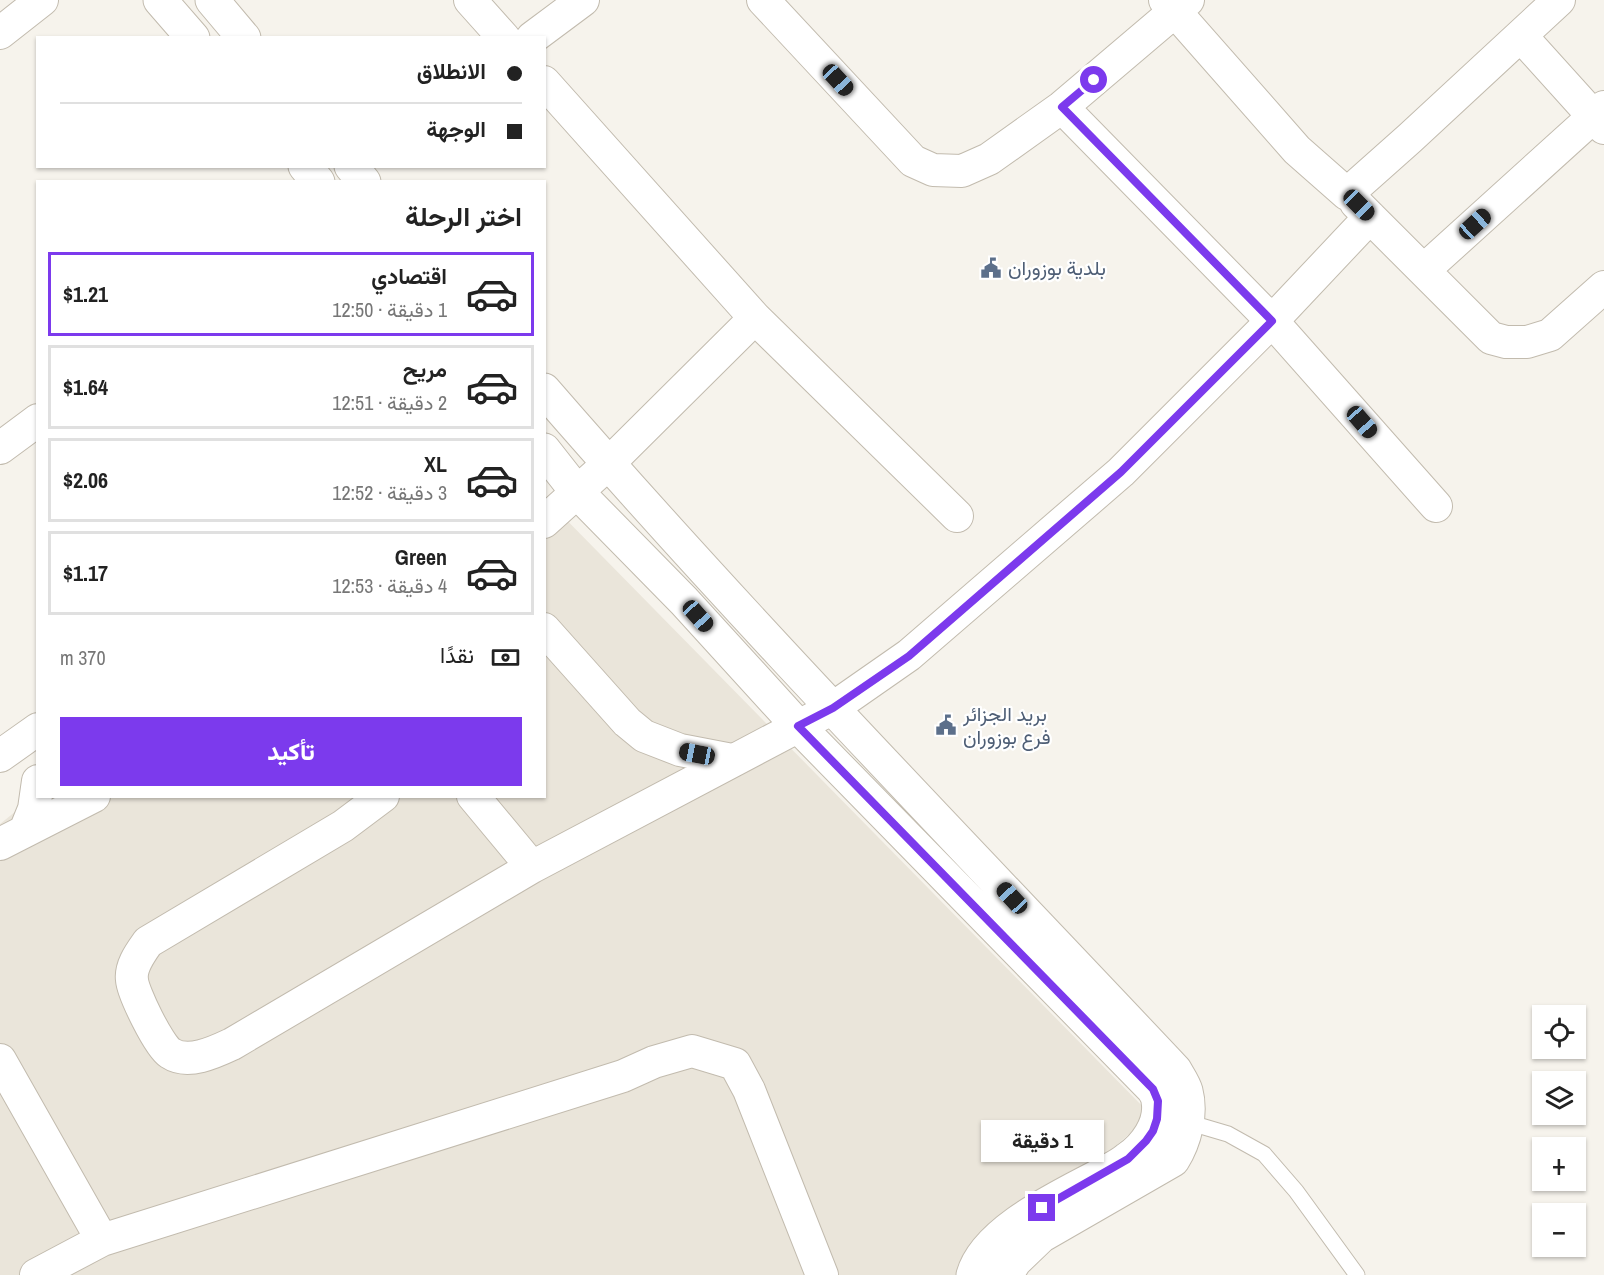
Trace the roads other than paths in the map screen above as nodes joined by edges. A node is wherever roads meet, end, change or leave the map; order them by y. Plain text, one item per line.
1 (42, 0) edge
2 (160, 0) edge
3 (212, 0) edge
4 (470, 0) edge
5 (583, 0) edge
6 (763, 0) edge
7 (1559, 0) edge
8 (1176, 4) edge
9 (0, 33) edge
10 (191, 36) edge
11 (242, 36) edge
12 (502, 36) edge
13 (535, 36) edge
14 (1521, 36) junction
15 (546, 84) edge
16 (1062, 107) junction
17 (1601, 117) edge
18 (306, 168) edge
19 (316, 180) edge
20 (1347, 194) junction
21 (1370, 217) junction
22 (1424, 270) junction
23 (1604, 287) edge
24 (755, 318) junction
25 (1272, 321) junction
26 (546, 392) edge
27 (36, 421) edge
28 (0, 448) edge
29 (546, 452) edge
30 (608, 464) junction
31 (578, 492) junction
32 (1436, 506) dead end
33 (957, 516) dead end
34 (546, 520) edge
35 (546, 630) edge
36 (782, 655) junction
37 (757, 680) junction
38 (833, 708) junction
39 (798, 726) junction
40 (36, 730) edge
41 (0, 756) edge
42 (732, 760) junction
43 (36, 795) edge
44 (90, 798) edge
45 (380, 798) edge
46 (475, 798) edge
47 (13, 838) edge
48 (532, 867) junction
49 (0, 1060) edge
50 (1172, 1120) junction
51 (102, 1240) junction
52 (36, 1275) edge
53 (822, 1275) edge
54 (973, 1275) edge
55 (1006, 1275) edge
56 (1357, 1275) edge

1 - 9 street
2 - 10 street
3 - 11 street
4 - 12 street
5 - 13 street
6 - 16 street
7 - 14 street
8 - 16 street
8 - 20 street
14 - 17 street
14 - 20 street
15 - 24 street
16 - 25 street
17 - 22 street
18 - 19 street
20 - 21 street
21 - 22 street
21 - 25 street
22 - 23 street
24 - 30 street
24 - 33 street
25 - 32 street
25 - 38 street
26 - 30 street
27 - 28 street
29 - 31 street
30 - 31 street
30 - 36 street
31 - 34 street
31 - 37 street
35 - 42 street
36 - 37 street
36 - 38 street
37 - 39 street
38 - 39 street
38 - 50 street
39 - 42 street
39 - 50 street
40 - 41 street
42 - 48 street
43 - 47 street
44 - 47 street
45 - 48 street
46 - 48 street
49 - 51 street
50 - 54 street
50 - 55 street
50 - 56 lane
51 - 52 street
51 - 53 street

